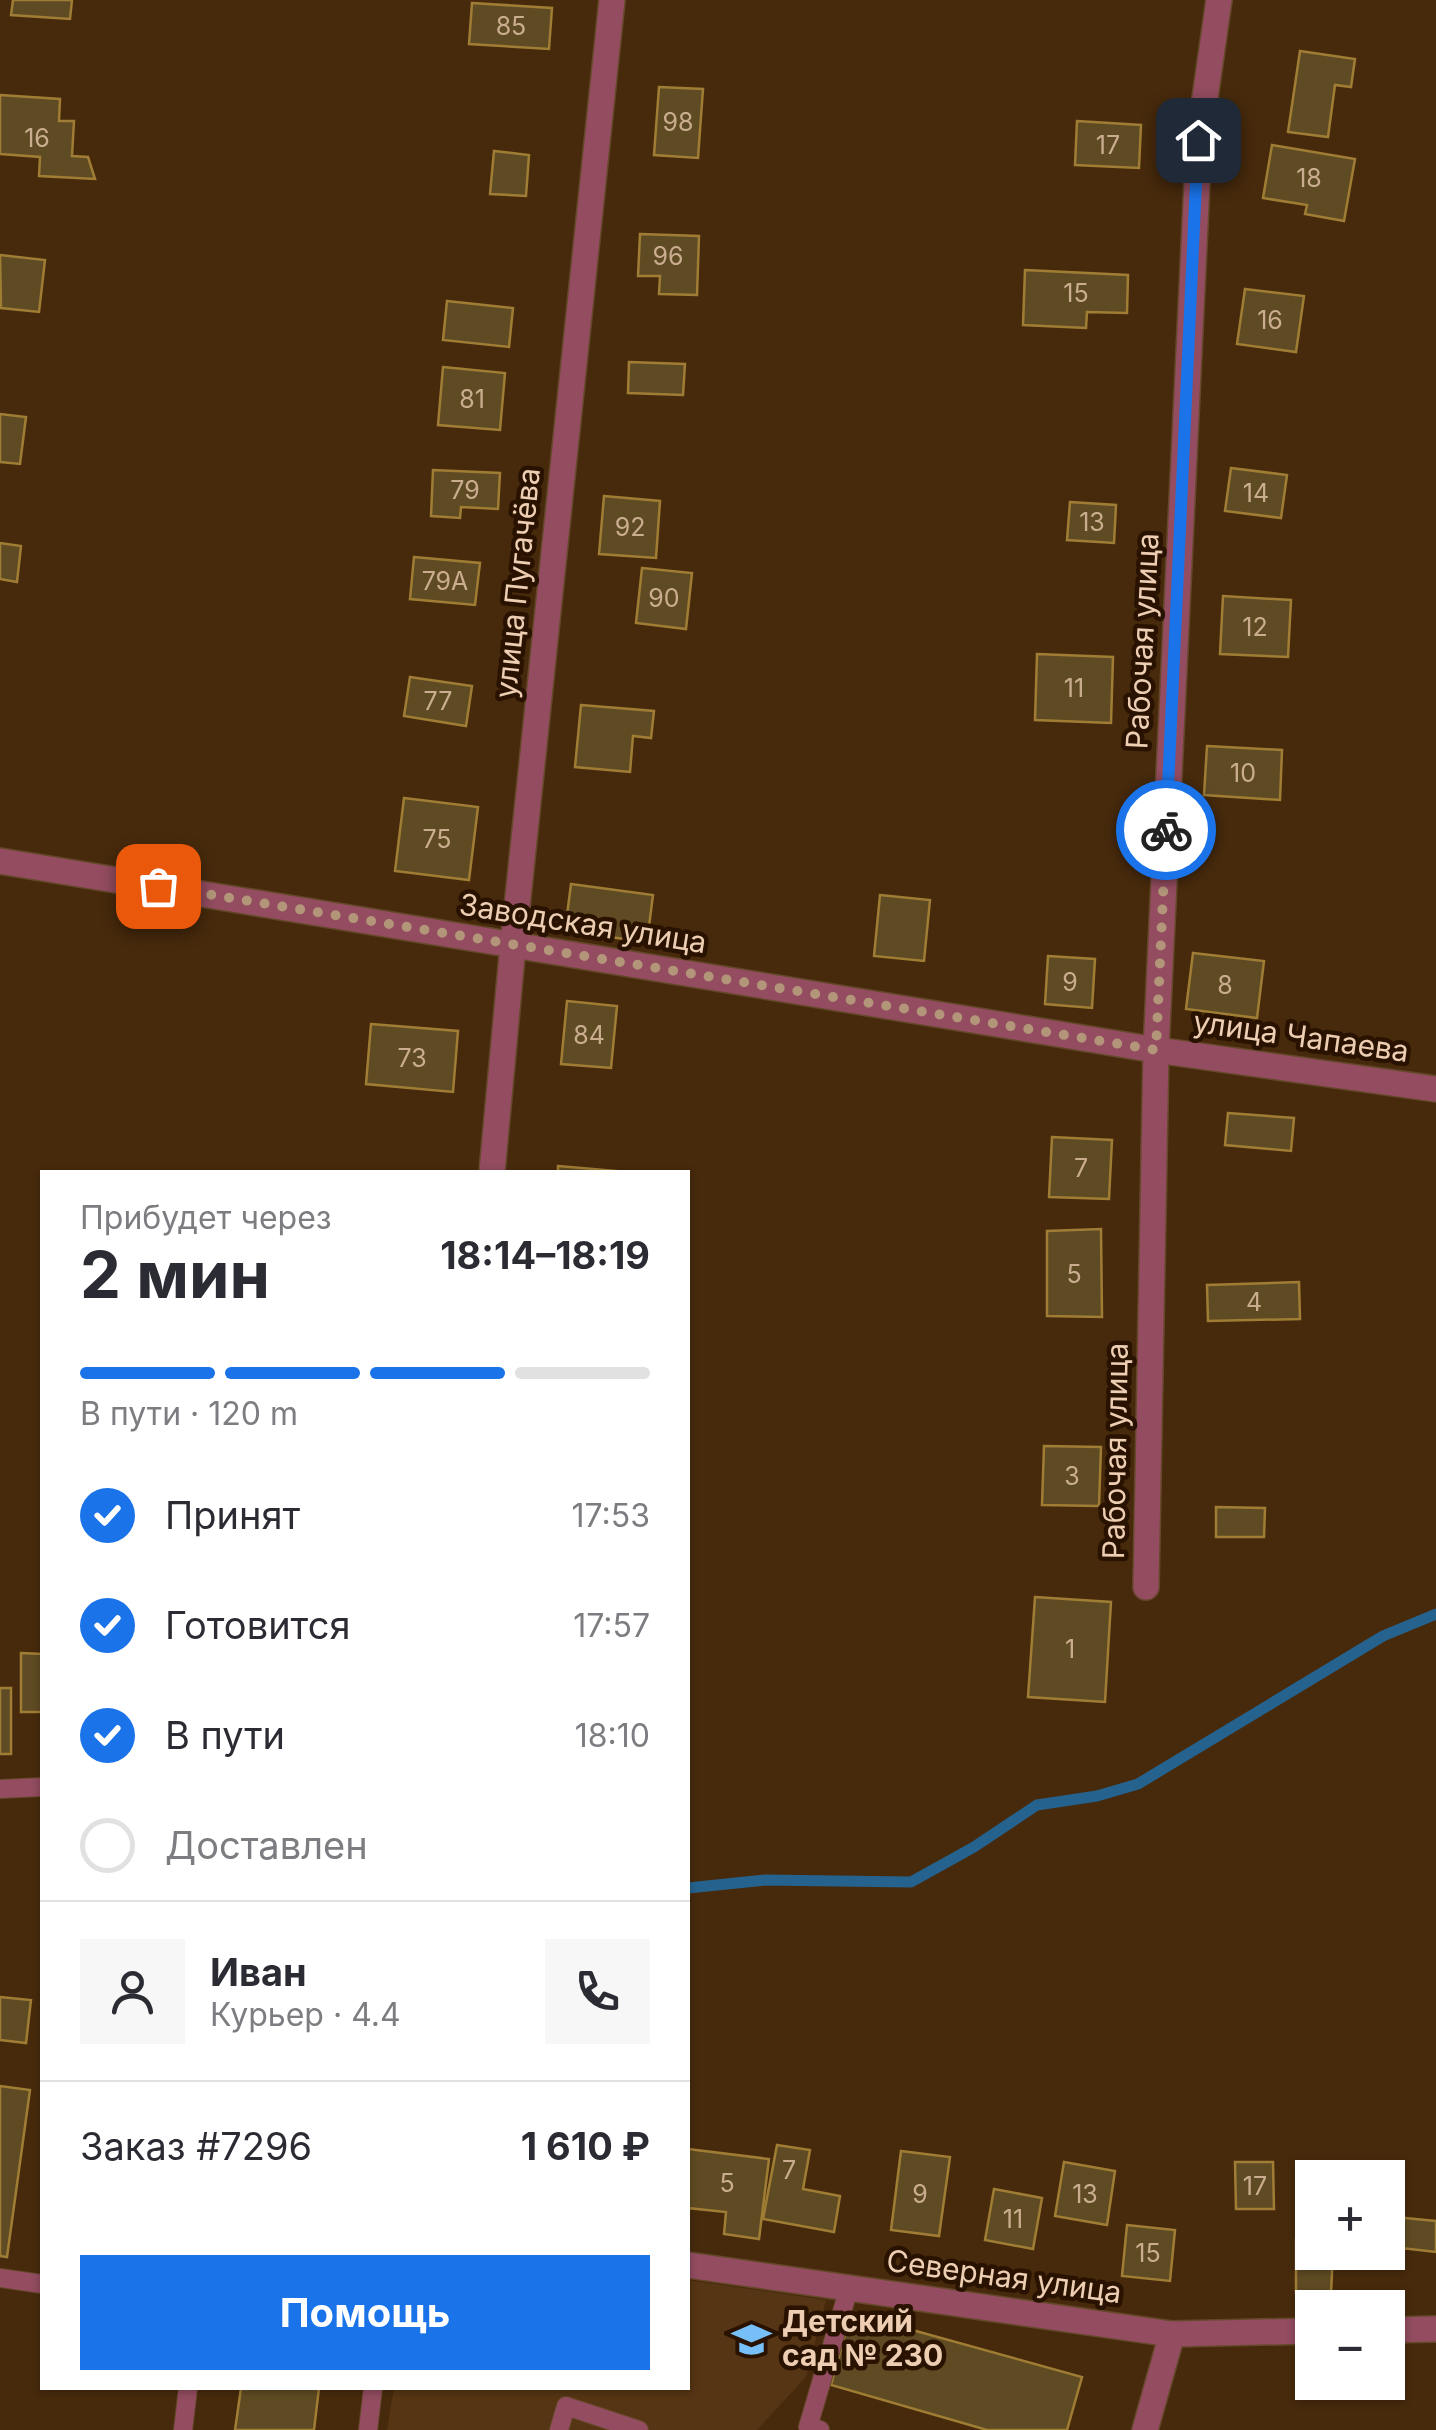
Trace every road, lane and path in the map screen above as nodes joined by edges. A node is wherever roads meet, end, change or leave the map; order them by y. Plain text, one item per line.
1 (612, 0) edge
2 (1219, 0) edge
3 (0, 860) edge
4 (512, 945) junction
5 (1156, 1050) junction
6 (1436, 1089) edge
7 (492, 1170) edge
8 (1146, 1586) dead end
9 (40, 1787) edge
10 (0, 1788) edge
11 (690, 2265) edge
12 (0, 2278) edge
13 (40, 2284) edge
14 (849, 2288) junction
15 (1436, 2329) edge
16 (1405, 2330) edge
17 (1295, 2332) edge
18 (1172, 2334) junction
19 (188, 2390) edge
20 (373, 2390) edge
21 (811, 2429) edge
22 (183, 2430) edge
23 (368, 2430) edge
24 (559, 2430) edge
25 (640, 2430) edge
26 (1145, 2430) edge

1 - 4 street, улица Пугачёва
2 - 5 street, Рабочая улица
3 - 4 street, Заводская улица
4 - 5 street, Заводская улица
4 - 7 street, улица Пугачёва
5 - 6 street, улица Чапаева
5 - 8 street, Рабочая улица
9 - 10 lane
11 - 14 street, Северная улица
12 - 13 lane
14 - 18 street, Северная улица
14 - 21 lane
15 - 16 street
17 - 18 street, Северная улица
18 - 26 street
19 - 22 lane
20 - 23 lane
24 - 25 lane

